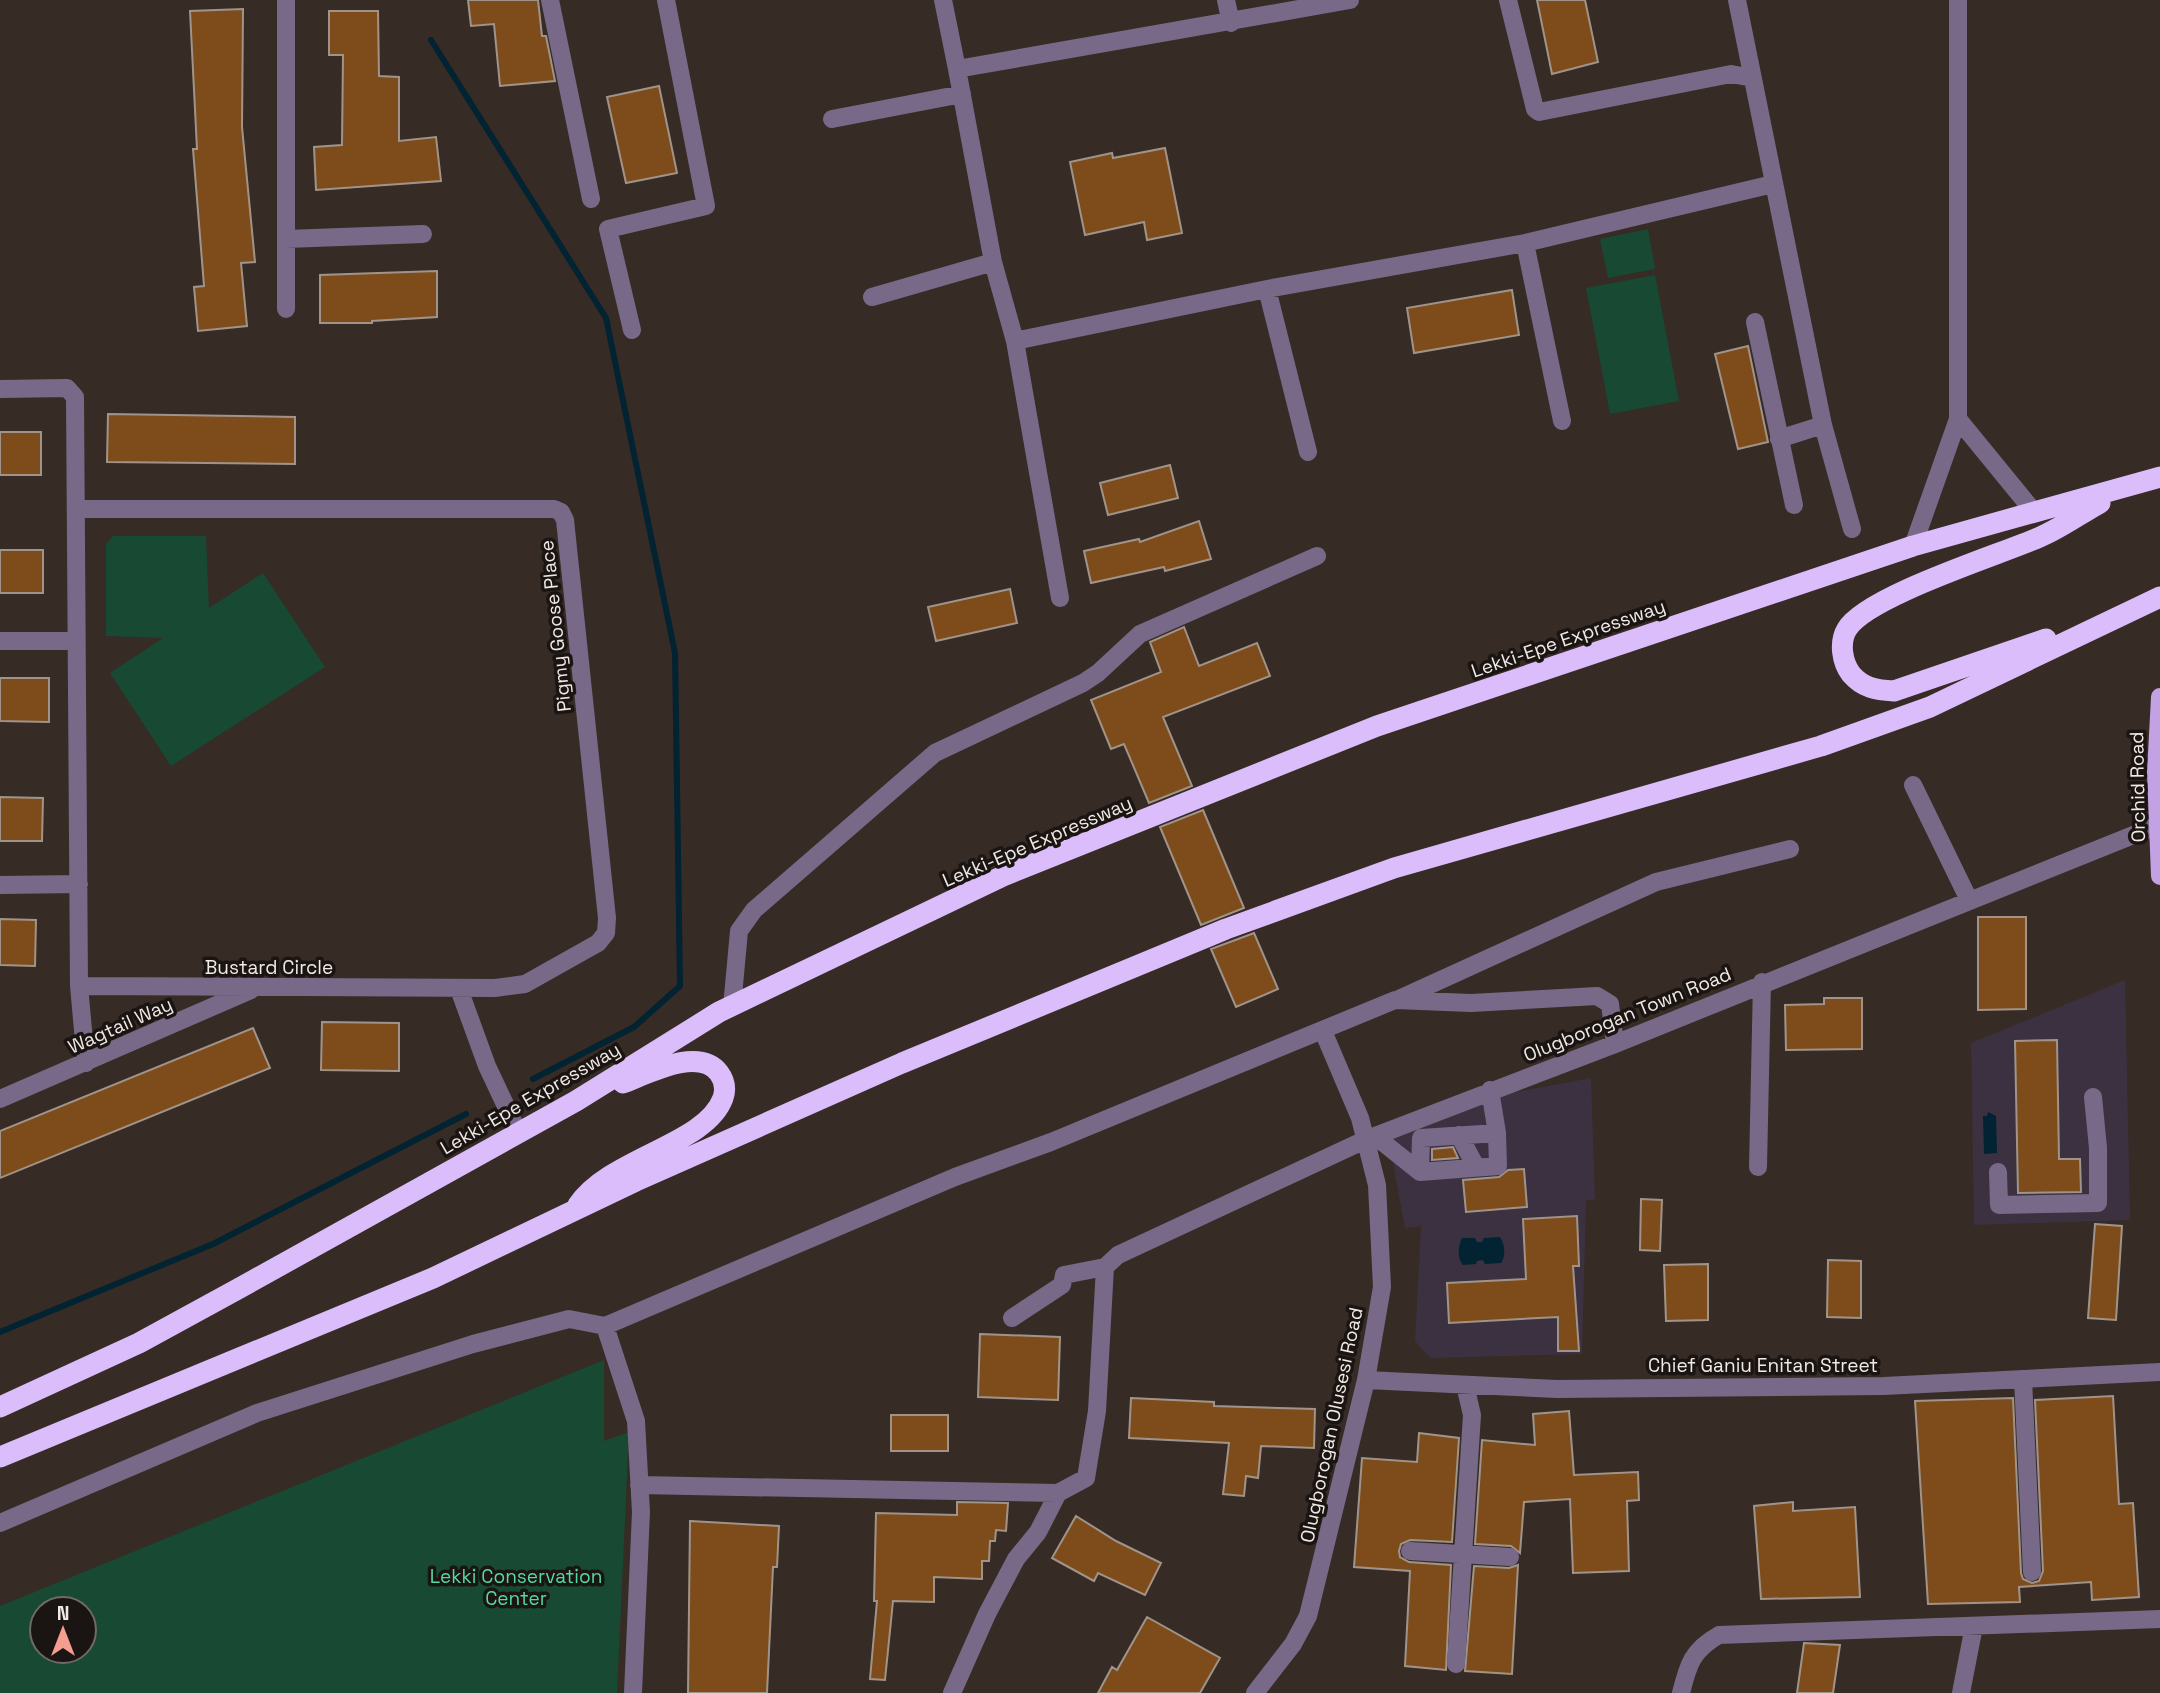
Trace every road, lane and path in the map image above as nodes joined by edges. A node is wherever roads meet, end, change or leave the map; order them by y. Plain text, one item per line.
1 (286, 0) edge
2 (550, 0) edge
3 (666, 0) edge
4 (943, 0) edge
5 (1226, 0) edge
6 (1350, 0) edge
7 (1508, 0) edge
8 (1737, 0) edge
9 (1958, 0) edge
10 (1231, 23) junction
11 (957, 69) junction
12 (1753, 78) junction
13 (961, 94) junction
14 (832, 119) dead end
15 (1773, 184) junction
16 (591, 199) dead end
17 (423, 234) dead end
18 (286, 239) junction
19 (1525, 243) junction
20 (993, 262) junction
21 (1267, 289) junction
22 (872, 297) dead end
23 (286, 309) dead end
24 (1755, 322) dead end
25 (632, 330) dead end
26 (1015, 341) junction
27 (0, 389) edge
28 (1958, 419) junction
29 (1562, 421) dead end
30 (1823, 425) junction
31 (1779, 439) junction
32 (1308, 452) dead end
33 (2160, 477) edge
34 (2126, 488) junction
35 (1794, 505) dead end
36 (76, 509) junction
37 (2034, 512) junction
38 (1852, 529) dead end
39 (1913, 546) junction
40 (1317, 556) dead end
41 (2160, 597) edge
42 (1060, 598) dead end
43 (2130, 611) junction
44 (0, 641) edge
45 (76, 641) junction
46 (2160, 697) edge
47 (1913, 785) dead end
48 (2158, 825) junction
49 (1790, 849) dead end
50 (2160, 876) edge
51 (79, 884) junction
52 (0, 885) edge
53 (1969, 900) junction
54 (1762, 982) junction
55 (79, 986) junction
56 (256, 988) junction
57 (459, 989) junction
58 (1395, 1000) junction
59 (732, 1007) junction
60 (1323, 1031) junction
61 (1615, 1044) junction
62 (86, 1063) junction
63 (1490, 1090) junction
64 (2093, 1097) dead end
65 (0, 1099) edge
66 (576, 1101) junction
67 (518, 1132) junction
68 (1497, 1133) junction
69 (1459, 1135) junction
70 (1428, 1137) junction
71 (1370, 1138) junction
72 (1390, 1151) junction
73 (1476, 1167) junction
74 (1758, 1167) dead end
75 (1455, 1168) junction
76 (1420, 1172) junction
77 (1998, 1172) dead end
78 (573, 1212) junction
79 (1111, 1261) junction
80 (1012, 1318) dead end
81 (605, 1326) junction
82 (2160, 1372) edge
83 (2023, 1379) junction
84 (1366, 1380) junction
85 (1465, 1385) junction
86 (0, 1407) edge
87 (0, 1457) edge
88 (639, 1485) junction
89 (1058, 1493) junction
90 (0, 1523) edge
91 (1410, 1551) dead end
92 (1463, 1554) junction
93 (1510, 1557) dead end
94 (2032, 1572) dead end
95 (2160, 1619) edge
96 (1974, 1626) junction
97 (1456, 1664) dead end
98 (633, 1693) edge
99 (953, 1693) edge
100 (1255, 1693) edge
101 (1681, 1693) edge
102 (1961, 1693) edge

1 - 18 street
2 - 16 street
3 - 25 street
4 - 11 street
5 - 10 street
6 - 10 street
7 - 12 street
8 - 12 street
9 - 28 street
10 - 11 street
11 - 13 street
12 - 15 street
13 - 14 street
13 - 20 street
15 - 19 street
15 - 30 street
17 - 18 street
18 - 23 street
19 - 21 street
19 - 29 street
20 - 22 street
20 - 26 street
21 - 26 street
21 - 32 street
24 - 31 street
26 - 42 street
27 - 36 street
28 - 37 street
28 - 39 street
30 - 31 street
30 - 38 street
31 - 35 street
33 - 34 highway, Lekki-Epe Expressway
34 - 37 highway, Lekki-Epe Expressway
34 - 43 highway
36 - 45 street
36 - 57 street, Pigmy Goose Place
37 - 39 highway, Lekki-Epe Expressway
39 - 59 highway, Lekki-Epe Expressway
40 - 59 street
41 - 43 highway
43 - 78 highway
44 - 45 street
45 - 51 street
46 - 48 main road, Orchid Road
47 - 53 street
48 - 50 main road, Orchid Road
48 - 53 street, Olugborogan Town Road
49 - 58 street
51 - 52 street
51 - 55 street
53 - 54 street, Olugborogan Town Road
54 - 61 street, Olugborogan Town Road
54 - 74 street
55 - 56 street, Bustard Circle
55 - 62 street
56 - 57 street, Bustard Circle
56 - 62 street, Wagtail Way
57 - 67 street
58 - 60 street
58 - 61 street
59 - 66 highway, Lekki-Epe Expressway
60 - 71 street, Olugborogan Olusesi Road
60 - 81 street
61 - 63 street, Olugborogan Town Road
62 - 65 street, Wagtail Way
63 - 68 street
63 - 71 street, Olugborogan Town Road
64 - 77 street
66 - 67 highway, Lekki-Epe Expressway
66 - 78 highway
67 - 86 highway, Lekki-Epe Expressway
68 - 69 street
68 - 73 street
69 - 70 street
69 - 73 street
70 - 72 street
70 - 75 street
70 - 76 street
71 - 72 street
71 - 79 street, Olugborogan Town Road
71 - 84 street, Olugborogan Olusesi Road
72 - 76 street
73 - 75 street
75 - 76 street
78 - 87 highway
79 - 80 street, Olugborogan Town Road
79 - 89 street
81 - 88 street
81 - 90 street
82 - 83 street, Chief Ganiu Enitan Street
83 - 85 street, Chief Ganiu Enitan Street
83 - 94 street
84 - 85 street, Chief Ganiu Enitan Street
84 - 100 street, Olugborogan Olusesi Road
85 - 92 street
88 - 89 street
88 - 98 street
89 - 99 street
91 - 92 street
92 - 93 street
92 - 97 street
95 - 96 street
96 - 101 street
96 - 102 street

